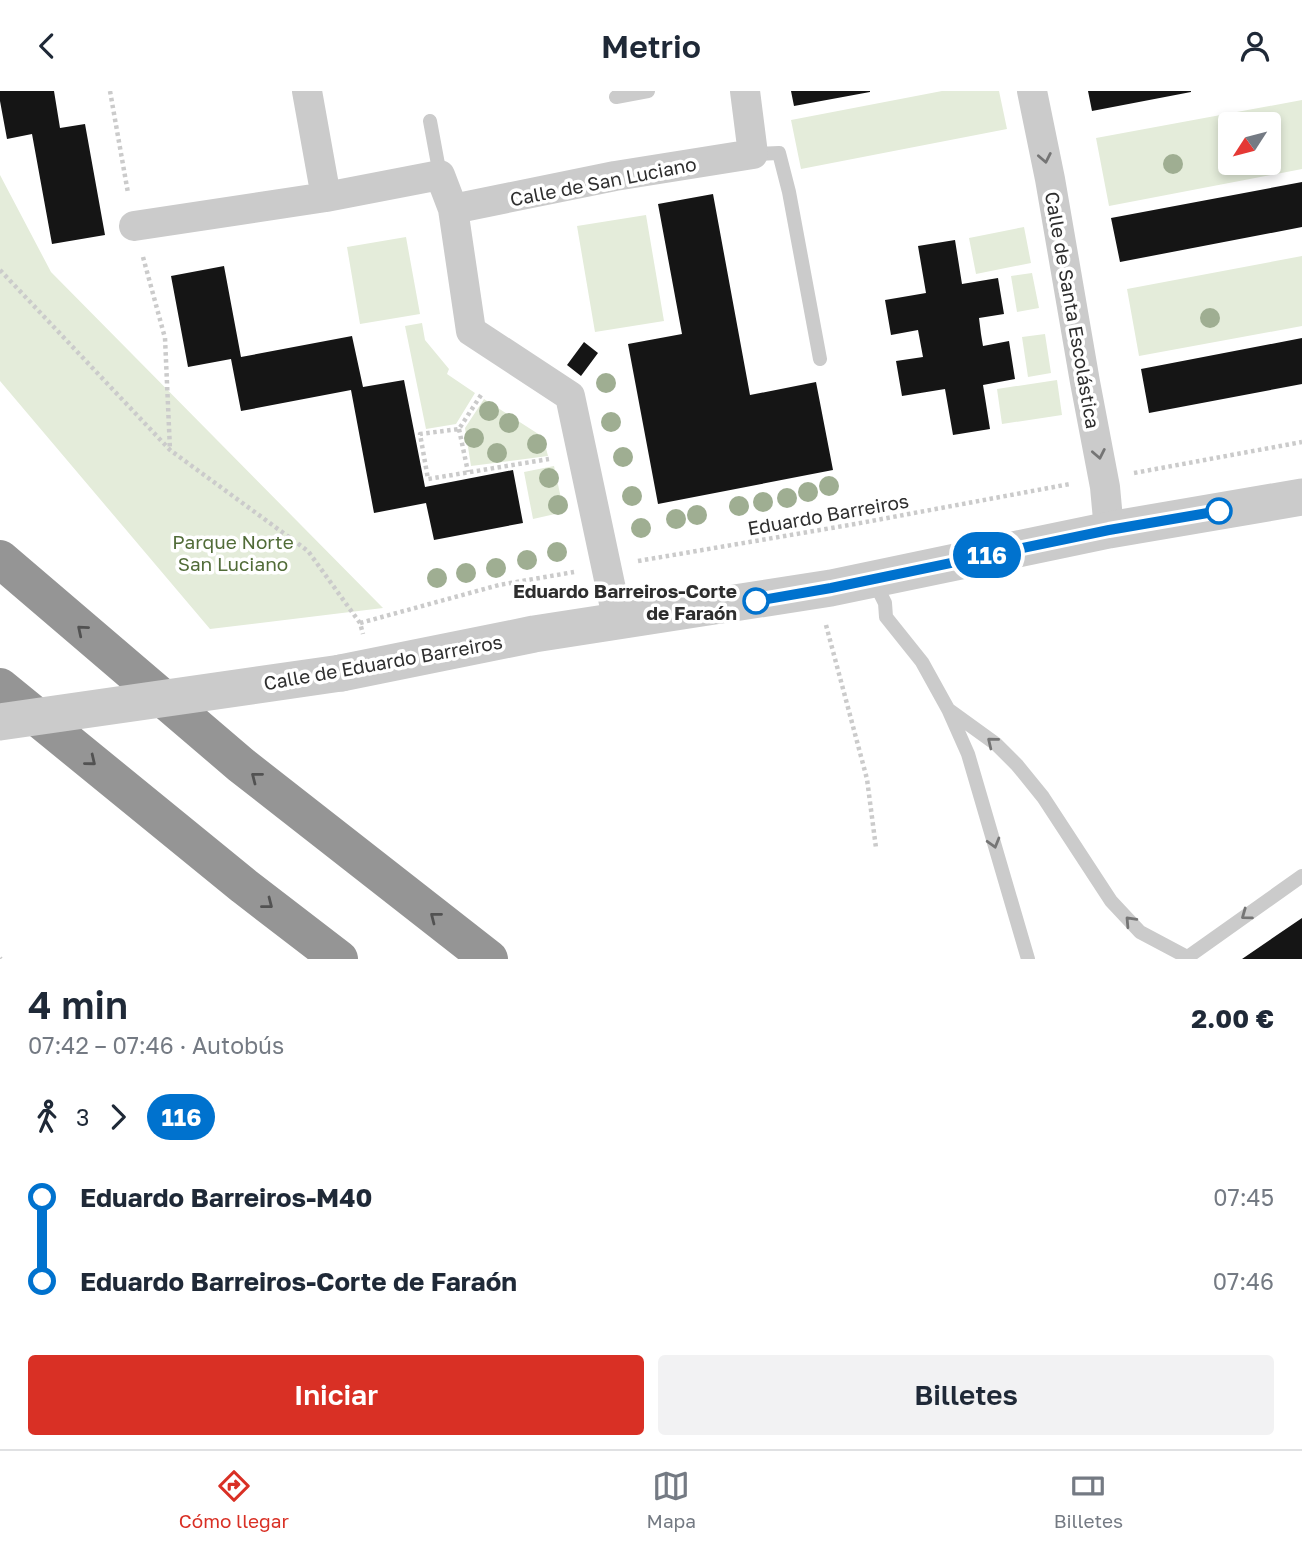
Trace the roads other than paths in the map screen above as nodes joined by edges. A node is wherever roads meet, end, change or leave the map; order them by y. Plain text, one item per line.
1 (307, 91) edge
2 (649, 91) edge
3 (745, 91) edge
4 (1032, 91) edge
5 (616, 97) dead end
6 (430, 121) dead end
7 (753, 154) junction
8 (440, 175) junction
9 (326, 197) junction
10 (453, 209) junction
11 (134, 226) road end
12 (820, 359) dead end
13 (1302, 497) edge
14 (1109, 530) junction
15 (0, 559) edge
16 (873, 579) junction
17 (618, 622) junction
18 (0, 687) edge
19 (948, 709) junction
20 (0, 722) edge
21 (1302, 876) edge
22 (1186, 958) edge
23 (339, 959) edge
24 (489, 959) edge
25 (1028, 959) edge

1 - 9 street
2 - 5 lane
3 - 7 street
4 -> 14 street, Calle de Santa Escolástica
6 - 8 lane
7 - 10 street, Calle de San Luciano
7 - 12 lane, Calle de San Luciano
8 - 9 street
8 - 10 street
9 - 11 street
10 - 17 street
13 - 14 street, Calle de Eduardo Barreiros
14 - 16 street, Calle de Eduardo Barreiros
24 -> 15 highway
16 - 17 street, Calle de Eduardo Barreiros
16 - 19 lane
17 - 20 street, Calle de Eduardo Barreiros, bridge
18 -> 23 highway
22 -> 19 lane
19 -> 25 lane
21 -> 22 lane

